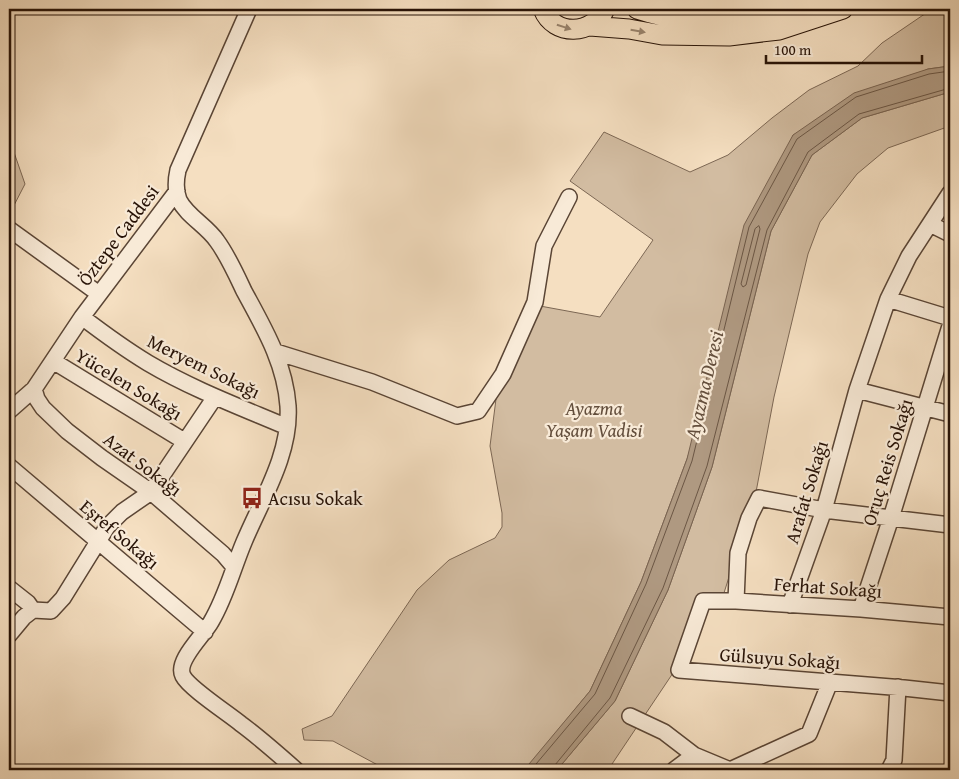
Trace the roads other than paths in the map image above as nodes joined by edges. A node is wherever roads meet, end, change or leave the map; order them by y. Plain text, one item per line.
1 (249, 9) edge
2 (605, 9) edge
3 (637, 9) edge
4 (799, 9) edge
5 (842, 9) edge
6 (541, 10) edge
7 (590, 26) junction
8 (176, 191) junction
9 (950, 192) edge
10 (569, 197) dead end
11 (930, 224) junction
12 (9, 229) edge
13 (950, 234) edge
14 (99, 294) junction
15 (888, 299) junction
16 (82, 317) junction
17 (950, 318) edge
18 (950, 326) edge
19 (276, 352) junction
20 (53, 361) junction
21 (34, 389) junction
22 (857, 390) junction
23 (215, 397) junction
24 (925, 408) junction
25 (9, 411) edge
26 (950, 414) edge
27 (287, 427) junction
28 (184, 441) junction
29 (9, 466) edge
30 (151, 492) junction
31 (824, 510) junction
32 (891, 518) junction
33 (950, 524) edge
34 (98, 541) junction
35 (234, 566) junction
36 (9, 588) edge
37 (703, 601) joint
38 (736, 601) junction
39 (790, 605) junction
40 (861, 609) junction
41 (33, 610) junction
42 (950, 617) edge
43 (205, 632) junction
44 (9, 636) edge
45 (830, 682) junction
46 (898, 687) junction
47 (950, 693) edge
48 (630, 716) dead end
49 (694, 755) junction
50 (296, 770) edge
51 (674, 770) edge
52 (730, 770) edge
53 (889, 770) edge

1 - 8 street, Öztepe Caddesi
2 - 7 main road
3 - 4 main road
7 -> 5 main road
6 -> 7 main road
8 - 14 street, Öztepe Caddesi
8 - 19 street
9 - 11 street, Arafat Sokağı
10 - 19 street
11 - 13 street
11 - 15 street, Arafat Sokağı
12 - 14 street
14 - 16 street, Öztepe Caddesi
15 - 17 street
15 - 22 street, Arafat Sokağı
16 - 20 street, Öztepe Caddesi
16 - 23 street, Meryem Sokağı
18 - 24 street, Oruç Reis Sokağı
19 - 27 street
20 - 21 street, Öztepe Caddesi
20 - 28 street, Yücelen Sokağı
21 - 25 street, Öztepe Caddesi
21 - 30 street, Azat Sokağı
22 - 24 street
22 - 31 street, Arafat Sokağı
23 - 27 street, Meryem Sokağı
23 - 28 street
24 - 26 street
24 - 32 street, Oruç Reis Sokağı
27 - 35 street
28 - 30 street
29 - 34 street, Eşref Sokağı
30 - 34 street
30 - 35 street, Azat Sokağı
31 - 32 street
31 - 38 street
31 - 39 street, Arafat Sokağı
32 - 33 street
32 - 40 street, Oruç Reis Sokağı
34 - 41 street
34 - 43 street, Eşref Sokağı
35 - 43 street
36 - 41 street
37 - 38 street, Ferhat Sokağı
37 - 45 street, Gülsuyu Sokağı
38 - 39 street, Ferhat Sokağı
39 - 40 street, Ferhat Sokağı
40 - 42 street, Ferhat Sokağı
41 - 44 street
43 - 50 street
45 - 46 street, Gülsuyu Sokağı
45 - 52 street
46 - 47 street, Gülsuyu Sokağı
46 - 53 street
48 - 49 street
49 - 51 street
49 - 52 street

